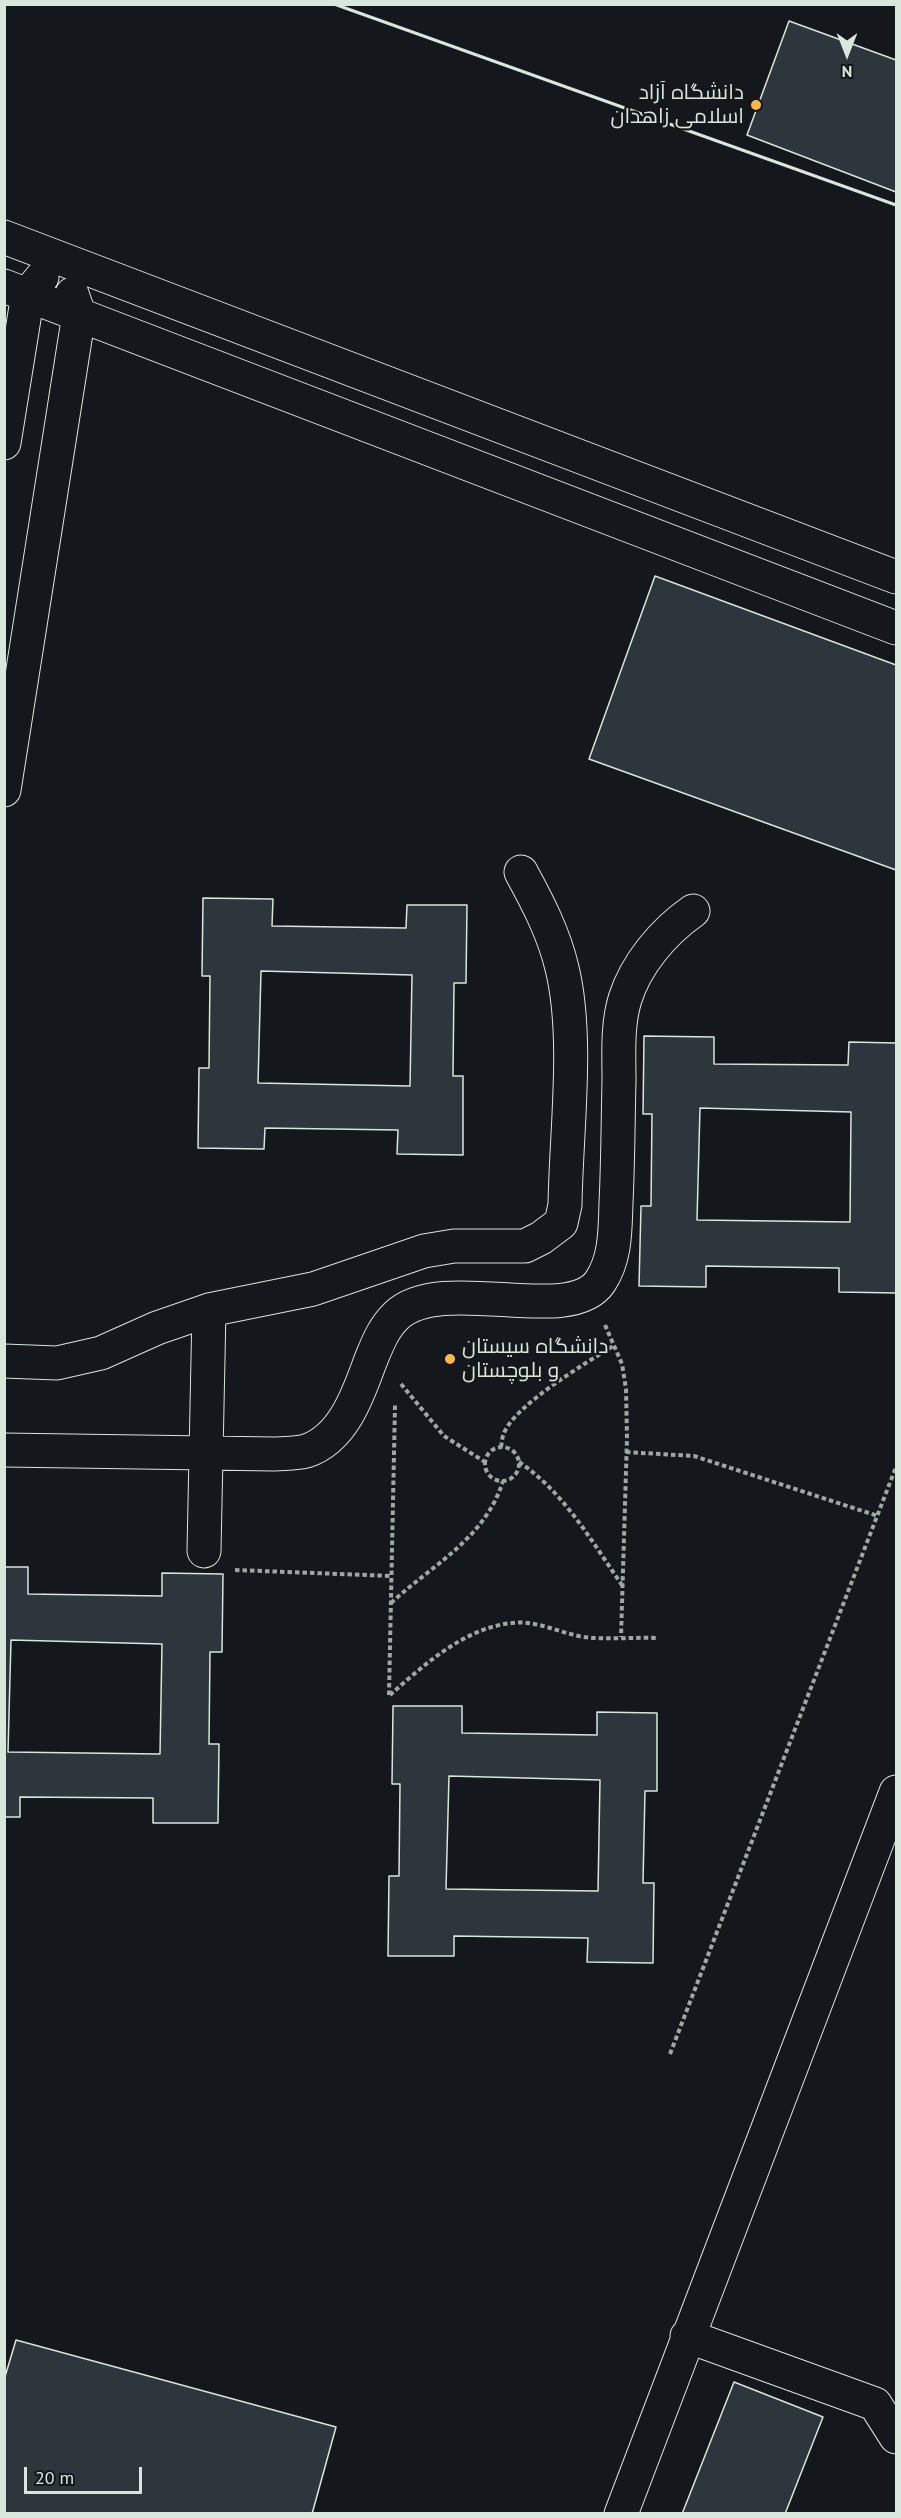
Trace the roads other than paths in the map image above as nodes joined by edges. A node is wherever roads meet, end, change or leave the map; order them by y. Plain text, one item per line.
1 (4, 237) edge
2 (58, 257) junction
3 (16, 290) edge
4 (79, 314) junction
5 (4, 442) edge
6 (897, 576) edge
7 (897, 628) edge
8 (4, 790) edge
9 (521, 872) dead end
10 (693, 911) dead end
11 (209, 1310) junction
12 (4, 1361) edge
13 (4, 1450) edge
14 (206, 1453) junction
15 (204, 1551) dead end
16 (897, 1792) edge
17 (687, 2336) junction
18 (897, 2437) edge
19 (621, 2514) edge

1 - 2 lane
2 - 3 lane
2 - 4 lane
2 - 6 lane
3 - 4 lane
3 - 5 lane
4 - 7 lane
4 - 8 lane
9 - 11 lane
10 - 14 lane
11 - 12 lane
11 - 14 lane
13 - 14 lane
14 - 15 lane
16 - 17 lane
17 - 18 lane
17 - 19 lane

